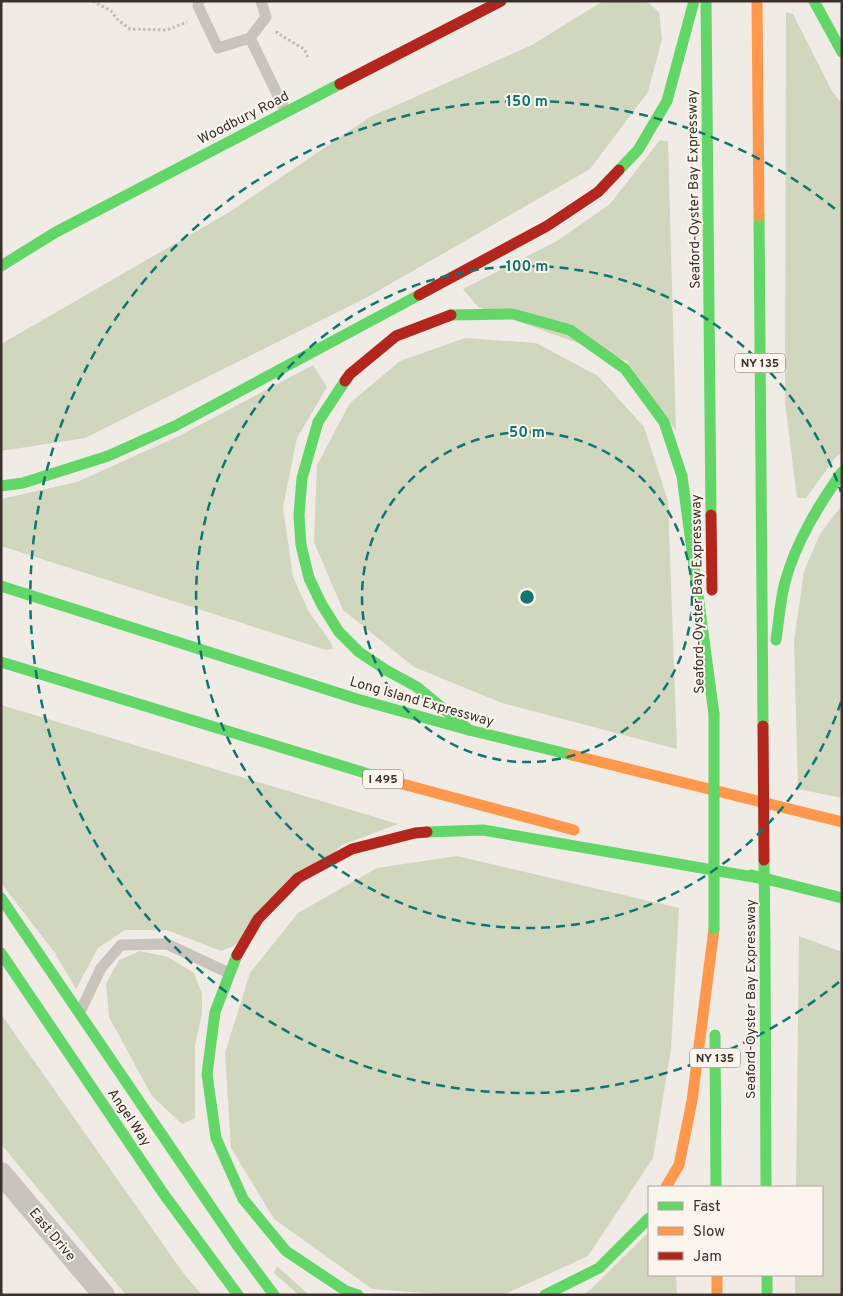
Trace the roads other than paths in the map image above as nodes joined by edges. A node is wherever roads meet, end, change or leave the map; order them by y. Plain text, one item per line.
1 (199, 1) edge
2 (261, 1) edge
3 (501, 1) edge
4 (694, 1) edge
5 (706, 1) edge
6 (757, 1) edge
7 (814, 1) edge
8 (250, 38) junction
9 (842, 52) edge
10 (286, 112) junction
11 (1, 266) edge
12 (842, 472) edge
13 (1, 486) edge
14 (1, 586) edge
15 (1, 662) edge
16 (714, 714) junction
17 (763, 726) junction
18 (469, 730) junction
19 (787, 809) junction
20 (842, 812) edge
21 (842, 822) edge
22 (589, 834) dead end
23 (618, 842) dead end
24 (770, 880) junction
25 (1, 898) edge
26 (842, 898) edge
27 (714, 929) junction
28 (1, 953) edge
29 (229, 973) junction
30 (79, 1013) junction
31 (1, 1173) edge
32 (667, 1186) edge
33 (716, 1186) edge
34 (766, 1186) edge
35 (648, 1219) edge
36 (237, 1245) junction
37 (717, 1276) edge
38 (767, 1276) edge
39 (104, 1295) edge
40 (238, 1295) edge
41 (274, 1295) edge
42 (282, 1295) edge
43 (358, 1295) edge
44 (545, 1295) edge
45 (717, 1295) edge
46 (767, 1295) edge

1 - 8 lane
2 - 8 lane
3 - 10 main road, Woodbury Road
4 - 13 main road
5 - 16 main road, Seaford-Oyster Bay Expressway / NY 135
6 - 17 main road, Seaford-Oyster Bay Expressway / NY 135
7 - 9 main road
8 - 10 lane
10 - 11 main road, Woodbury Road
12 - 17 main road
14 - 18 main road, Long Island Expressway
15 - 22 main road, I 495
16 - 18 main road
16 - 27 main road, Seaford-Oyster Bay Expressway / NY 135, bridge
17 - 34 main road, Seaford-Oyster Bay Expressway / NY 135, bridge
18 - 19 main road, Long Island Expressway
19 - 20 main road
19 - 21 main road, Long Island Expressway
23 - 24 main road
24 - 26 main road
24 - 29 main road
25 - 30 main road
27 - 32 main road
27 - 33 main road, Seaford-Oyster Bay Expressway / NY 135
28 - 40 main road, Angel Way
29 - 30 lane
29 - 43 main road
30 - 36 main road
31 - 39 street, East Drive
35 - 44 main road
36 - 41 main road
36 - 42 main road
37 - 45 main road
38 - 46 main road

